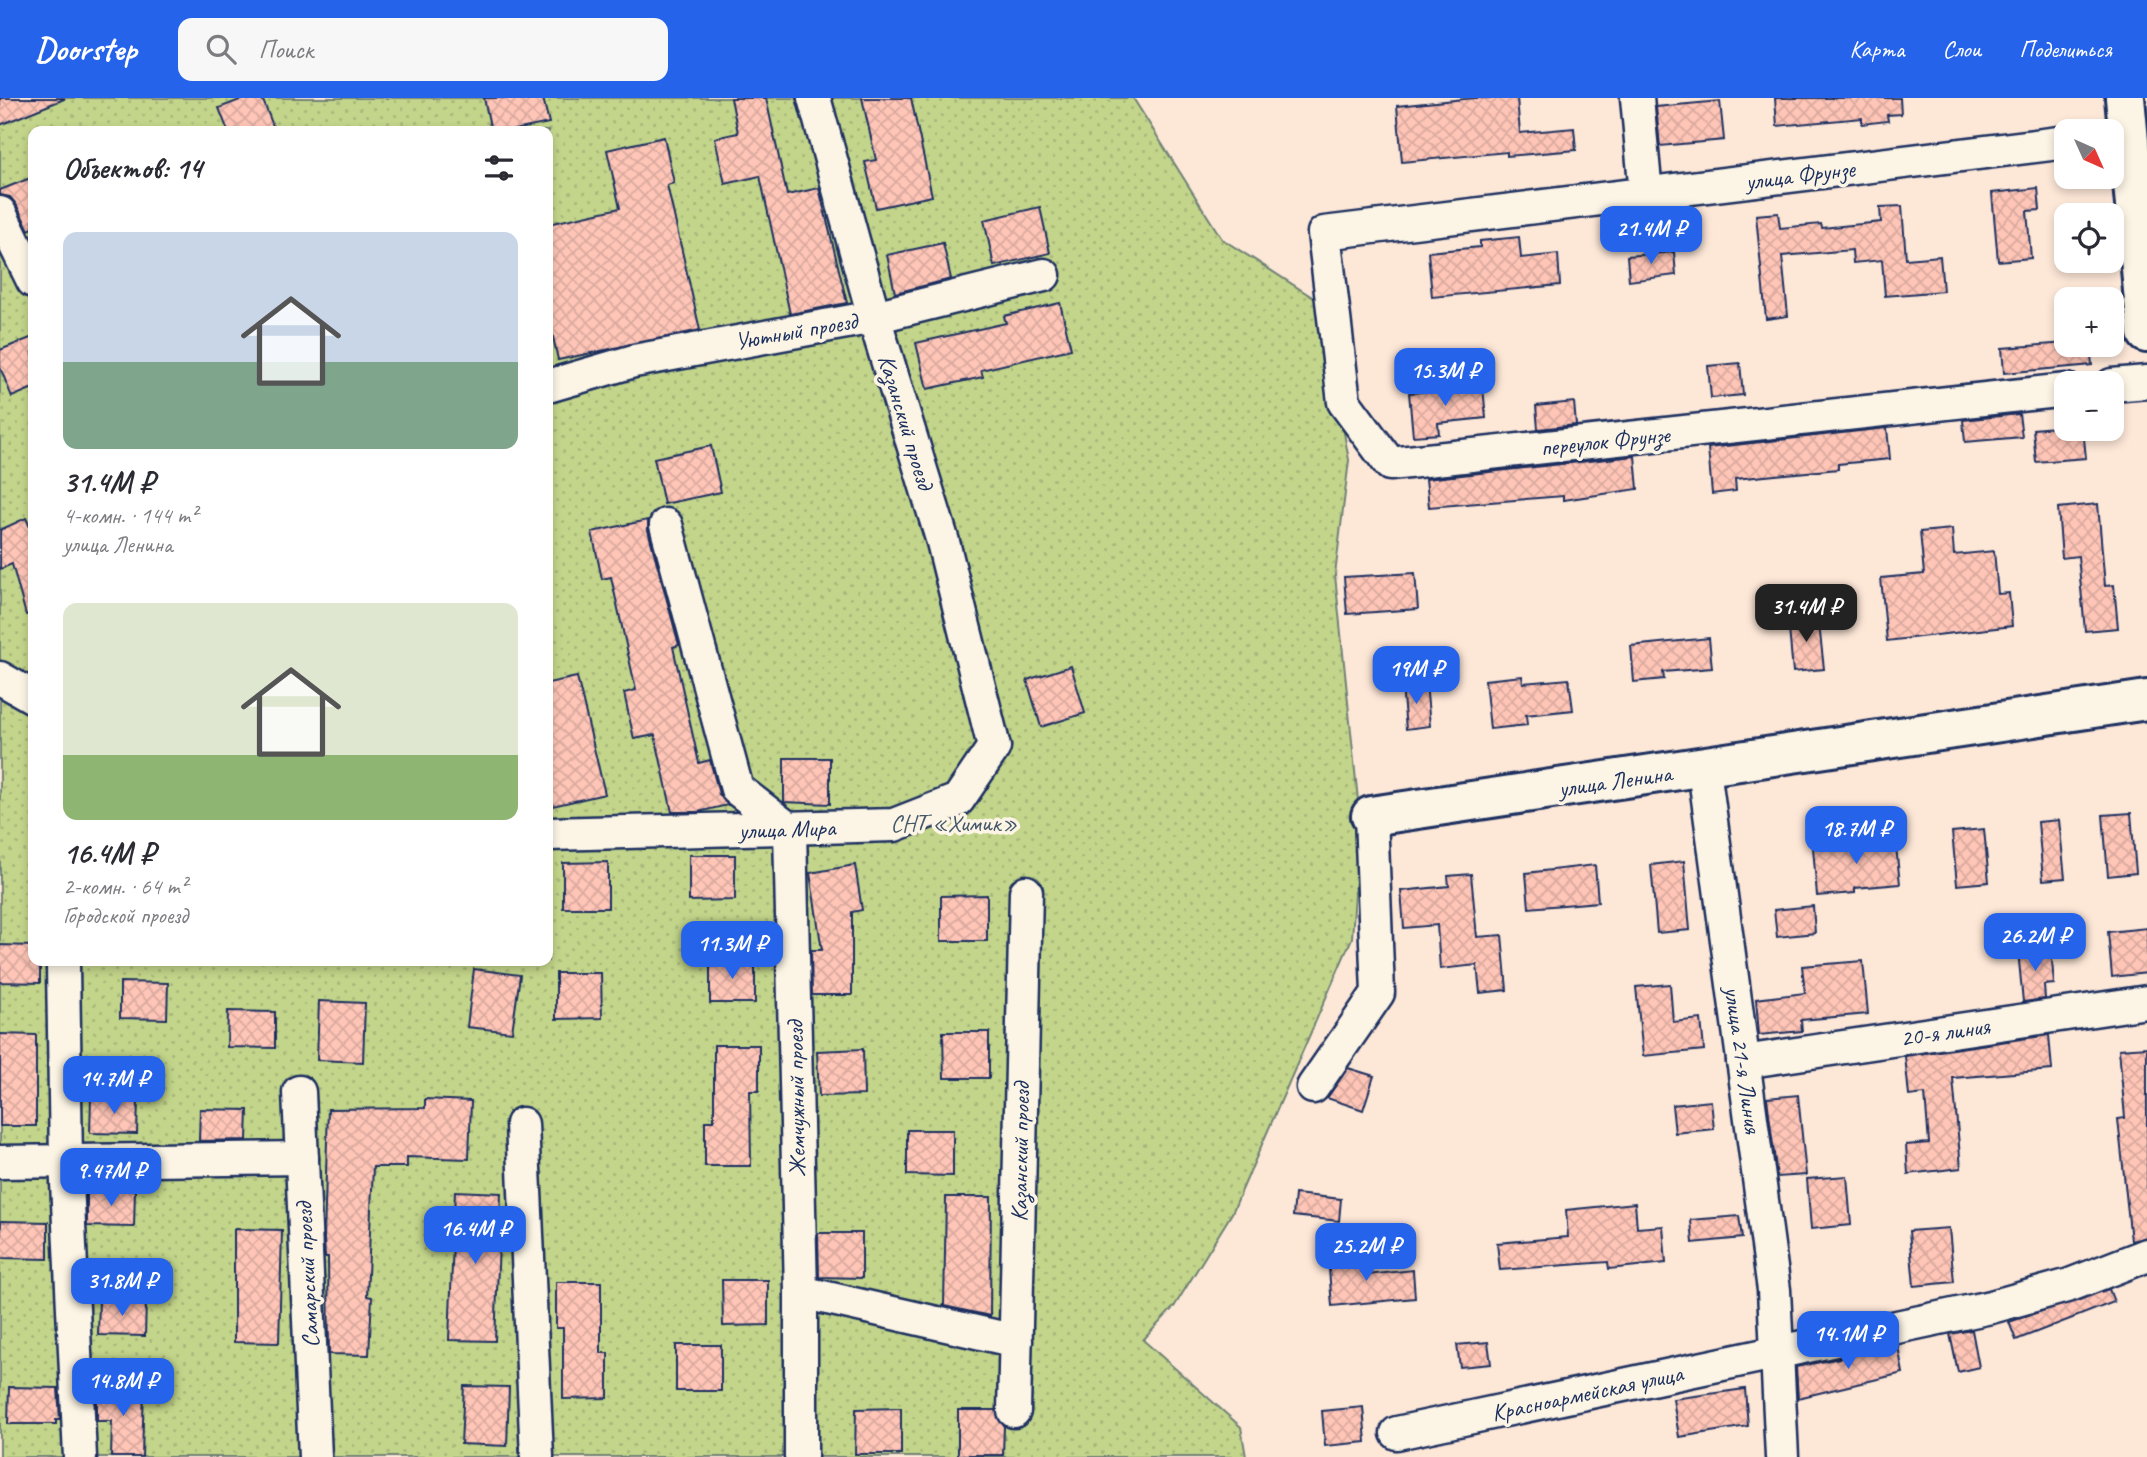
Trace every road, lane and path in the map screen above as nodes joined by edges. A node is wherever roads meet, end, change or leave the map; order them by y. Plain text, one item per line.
1 (814, 98) edge
2 (1636, 98) edge
3 (2128, 125) edge
4 (2054, 144) edge
5 (1646, 194) junction
6 (0, 212) edge
7 (1324, 233) joint
8 (28, 271) edge
9 (1044, 275) dead end
10 (874, 317) junction
11 (2147, 333) edge
12 (2147, 382) edge
13 (553, 385) edge
14 (2124, 385) edge
15 (2054, 391) edge
16 (666, 525) dead end
17 (0, 678) edge
18 (28, 694) edge
19 (2147, 700) edge
20 (994, 747) joint
21 (1703, 769) junction
22 (1371, 816) joint
23 (790, 830) junction
24 (553, 834) edge
25 (1026, 892) dead end
26 (63, 966) edge
27 (2147, 1002) edge
28 (1743, 1062) junction
29 (1312, 1087) dead end
30 (299, 1092) dead end
31 (522, 1124) dead end
32 (302, 1158) junction
33 (66, 1161) junction
34 (0, 1162) edge
35 (2147, 1255) edge
36 (801, 1292) junction
37 (1016, 1340) junction
38 (1776, 1352) junction
39 (1014, 1411) dead end
40 (1397, 1433) dead end
41 (80, 1457) edge
42 (315, 1457) edge
43 (537, 1457) edge
44 (801, 1457) edge
45 (1782, 1457) edge

1 - 10 street, Казанский проезд
2 - 5 street
3 - 11 street
4 - 5 street, улица Фрунзе
5 - 7 street, улица Фрунзе
6 - 8 street
7 - 15 street, переулок Фрунзе
9 - 10 street, Уютный проезд
10 - 13 street, Уютный проезд
10 - 20 street, Казанский проезд
12 - 14 street
16 - 23 street
17 - 18 street
19 - 21 street, улица Ленина
20 - 23 street, улица Мира
21 - 22 street, улица Ленина
21 - 28 street, улица 21-я Линия
22 - 29 street, улица Ленина
23 - 24 street, улица Мира
23 - 36 street, Жемчужный проезд
25 - 37 street, Казанский проезд
26 - 33 street
27 - 28 street, 20-я линия
28 - 38 street, улица 21-я Линия
30 - 32 street, Самарский проезд
31 - 43 street
32 - 33 street
32 - 42 street, Самарский проезд
33 - 34 street
33 - 41 street
35 - 38 street, Красноармейская улица
36 - 37 street
36 - 44 street, Жемчужный проезд
37 - 39 street, Казанский проезд
38 - 40 street, Красноармейская улица
38 - 45 street

